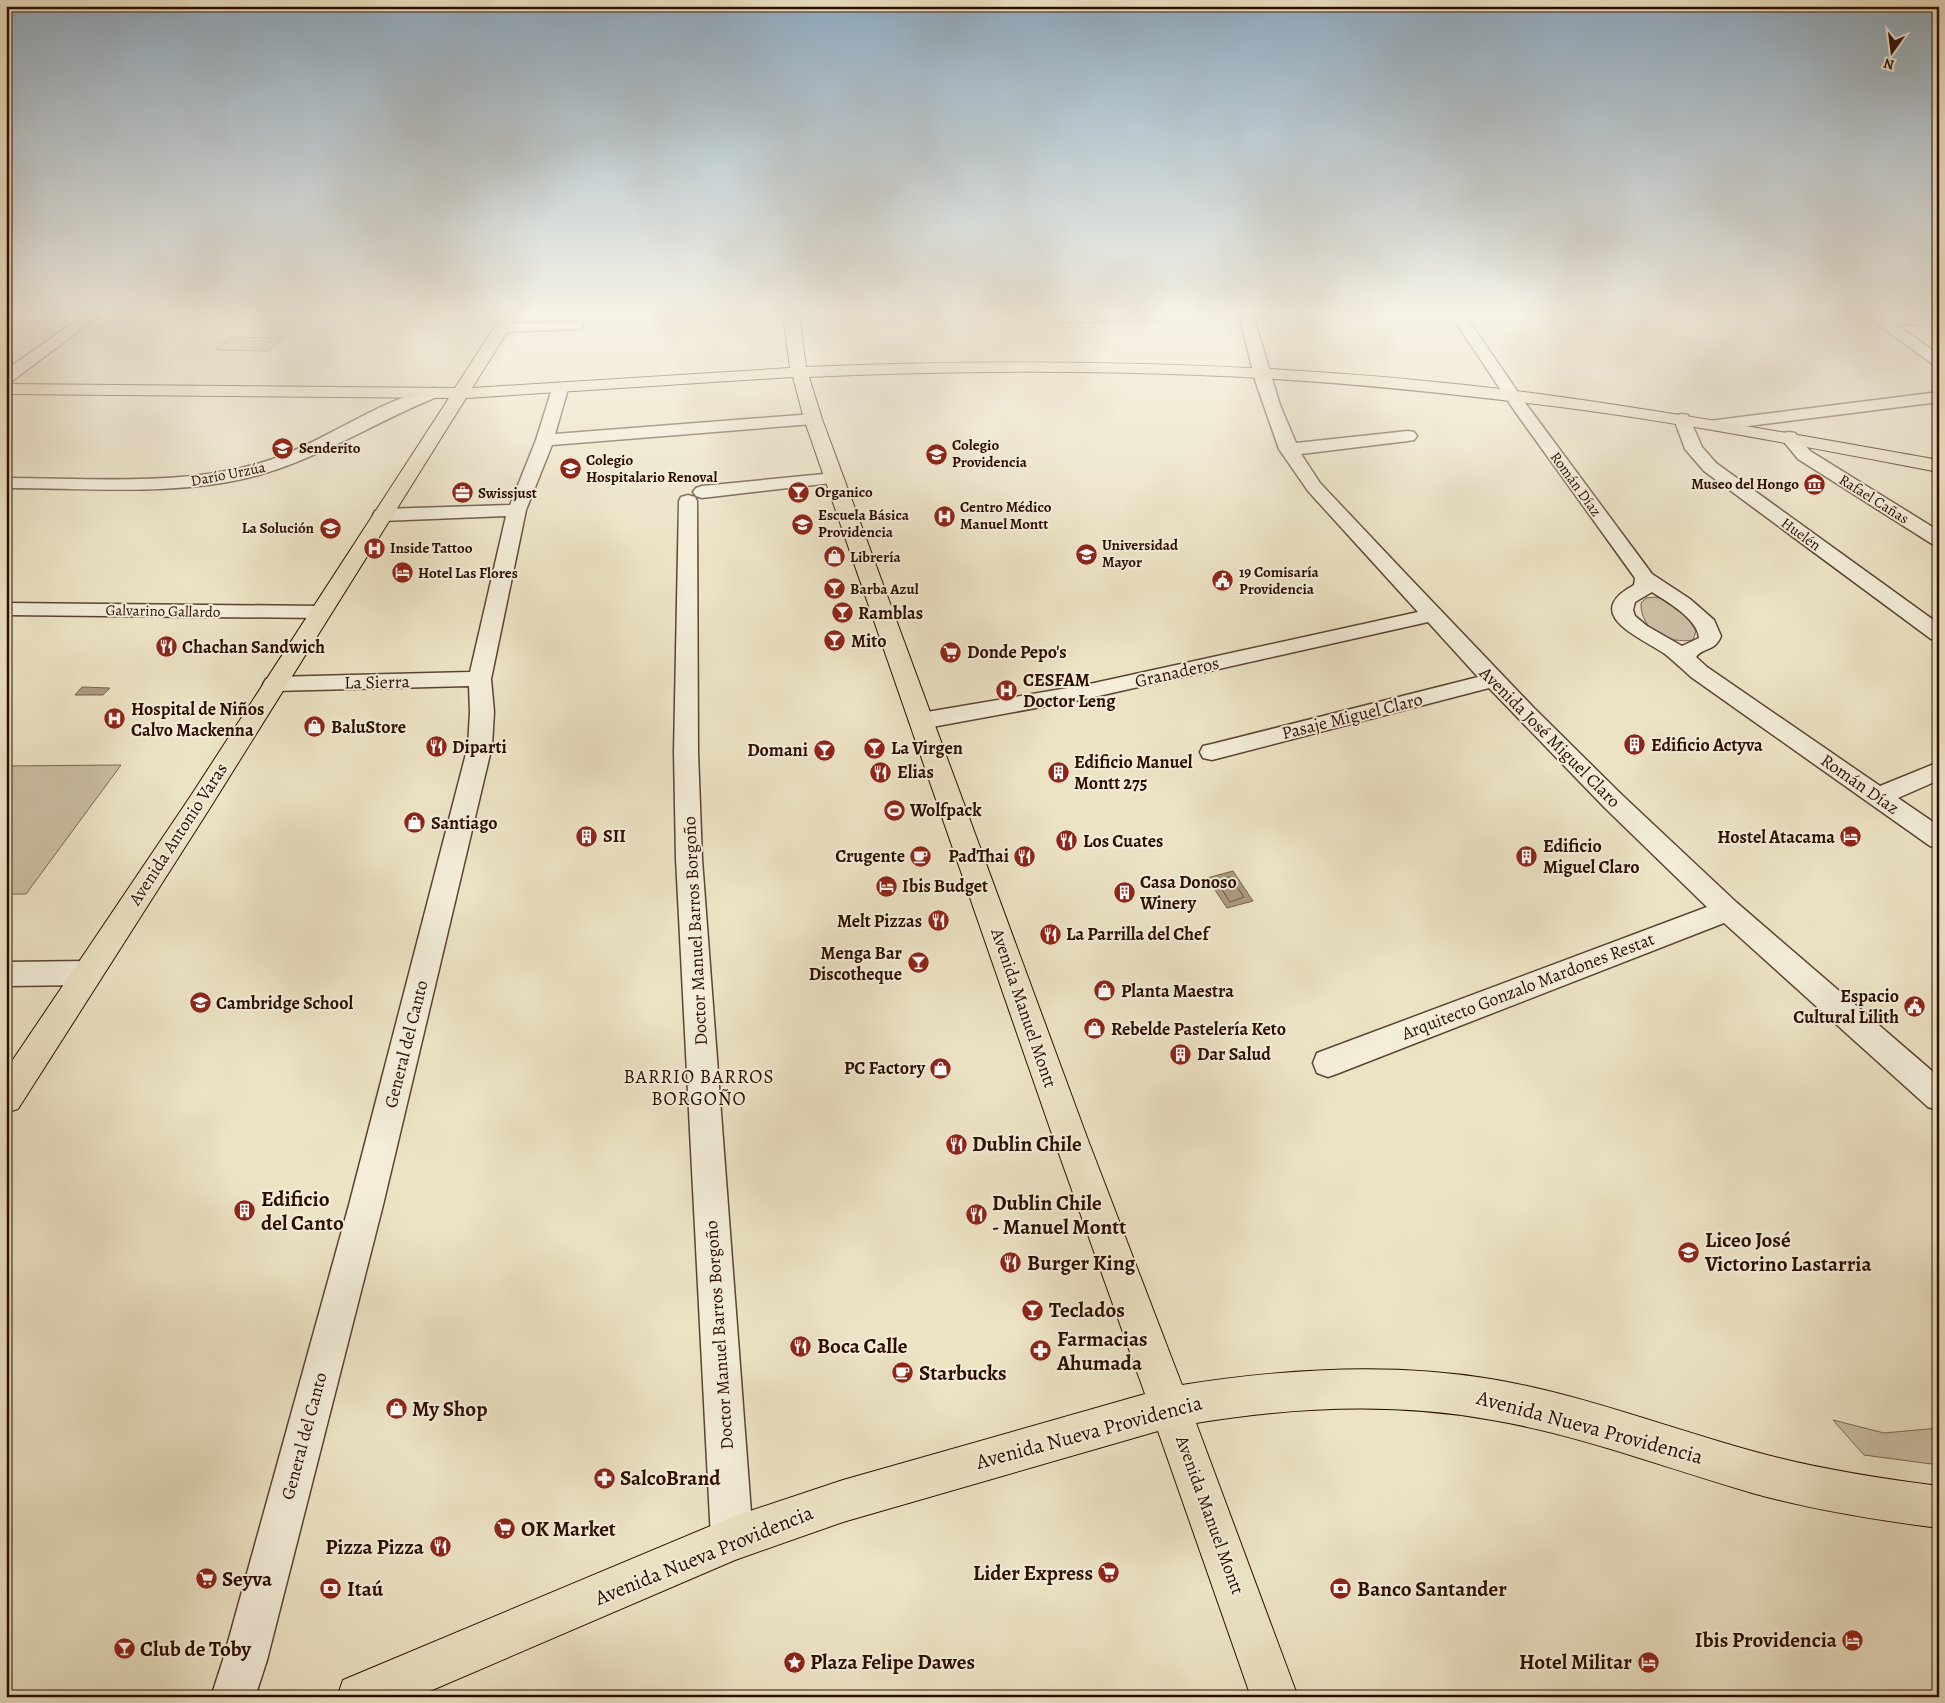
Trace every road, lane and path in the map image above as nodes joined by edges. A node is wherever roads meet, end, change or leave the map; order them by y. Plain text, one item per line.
1 (432, 394) edge
2 (459, 394) edge
3 (558, 394) edge
4 (806, 394) edge
5 (1269, 394) edge
6 (1497, 394) edge
7 (1512, 396) junction
8 (1939, 397) edge
9 (1682, 419) junction
10 (813, 420) junction
11 (1717, 425) junction
12 (1408, 436) dead end
13 (1789, 438) junction
14 (544, 440) junction
15 (1288, 448) junction
16 (1939, 466) edge
17 (834, 478) junction
18 (6, 482) edge
19 (517, 510) junction
20 (382, 515) junction
21 (1938, 539) edge
22 (1645, 578) junction
23 (6, 609) edge
24 (320, 612) junction
25 (1431, 615) junction
26 (1939, 634) edge
27 (1684, 659) junction
28 (480, 679) junction
29 (1493, 680) junction
30 (274, 684) junction
31 (921, 721) junction
32 (1212, 752) dead end
33 (1939, 770) edge
34 (1879, 796) junction
35 (1939, 839) edge
36 (1729, 910) junction
37 (88, 973) junction
38 (6, 974) edge
39 (1328, 1062) dead end
40 (1939, 1097) edge
41 (6, 1098) edge
42 (1170, 1407) junction
43 (1939, 1507) edge
44 (732, 1539) junction
45 (233, 1697) edge
46 (360, 1697) edge
47 (1275, 1697) edge

1 - 18 street, Darío Urzúa
2 - 20 main road, Avenida Antonio Varas
3 - 14 street, General del Canto
4 - 10 main road, Avenida Manuel Montt
5 - 15 street, Avenida José Miguel Claro
6 - 7 main road
7 - 9 main road
7 - 22 street, Román Díaz
8 - 11 street
9 - 11 main road
9 - 26 street, Huelén
10 - 14 street
10 - 17 main road, Avenida Manuel Montt
11 - 13 main road
12 - 15 street
13 - 16 main road
13 - 21 street, Rafael Cañas
14 - 19 street, General del Canto
15 - 25 street, Avenida José Miguel Claro
17 - 31 main road, Avenida Manuel Montt
17 - 44 street, Doctor Manuel Barros Borgoño
19 - 20 street
19 - 28 street, General del Canto
20 - 24 main road, Avenida Antonio Varas
22 - 27 street, Román Díaz
22 - 27 street, Román Díaz
23 - 24 street, Galvarino Gallardo
24 - 30 main road, Avenida Antonio Varas
25 - 29 street, Avenida José Miguel Claro
25 - 31 street, Granaderos
27 - 34 street, Román Díaz
28 - 30 street, La Sierra
28 - 45 street, General del Canto
29 - 32 street, Pasaje Miguel Claro
29 - 36 street, Avenida José Miguel Claro
30 - 37 main road, Avenida Antonio Varas
31 - 42 main road, Avenida Manuel Montt
33 - 34 street
34 - 35 street, Román Díaz
36 - 39 street, Arquitecto Gonzalo Mardones Restat
36 - 40 street, Avenida José Miguel Claro
37 - 38 street
37 - 41 main road, Avenida Antonio Varas
42 - 43 main road, Avenida Nueva Providencia
42 - 44 main road, Avenida Nueva Providencia
42 - 47 main road, Avenida Manuel Montt
44 - 46 main road, Avenida Nueva Providencia

